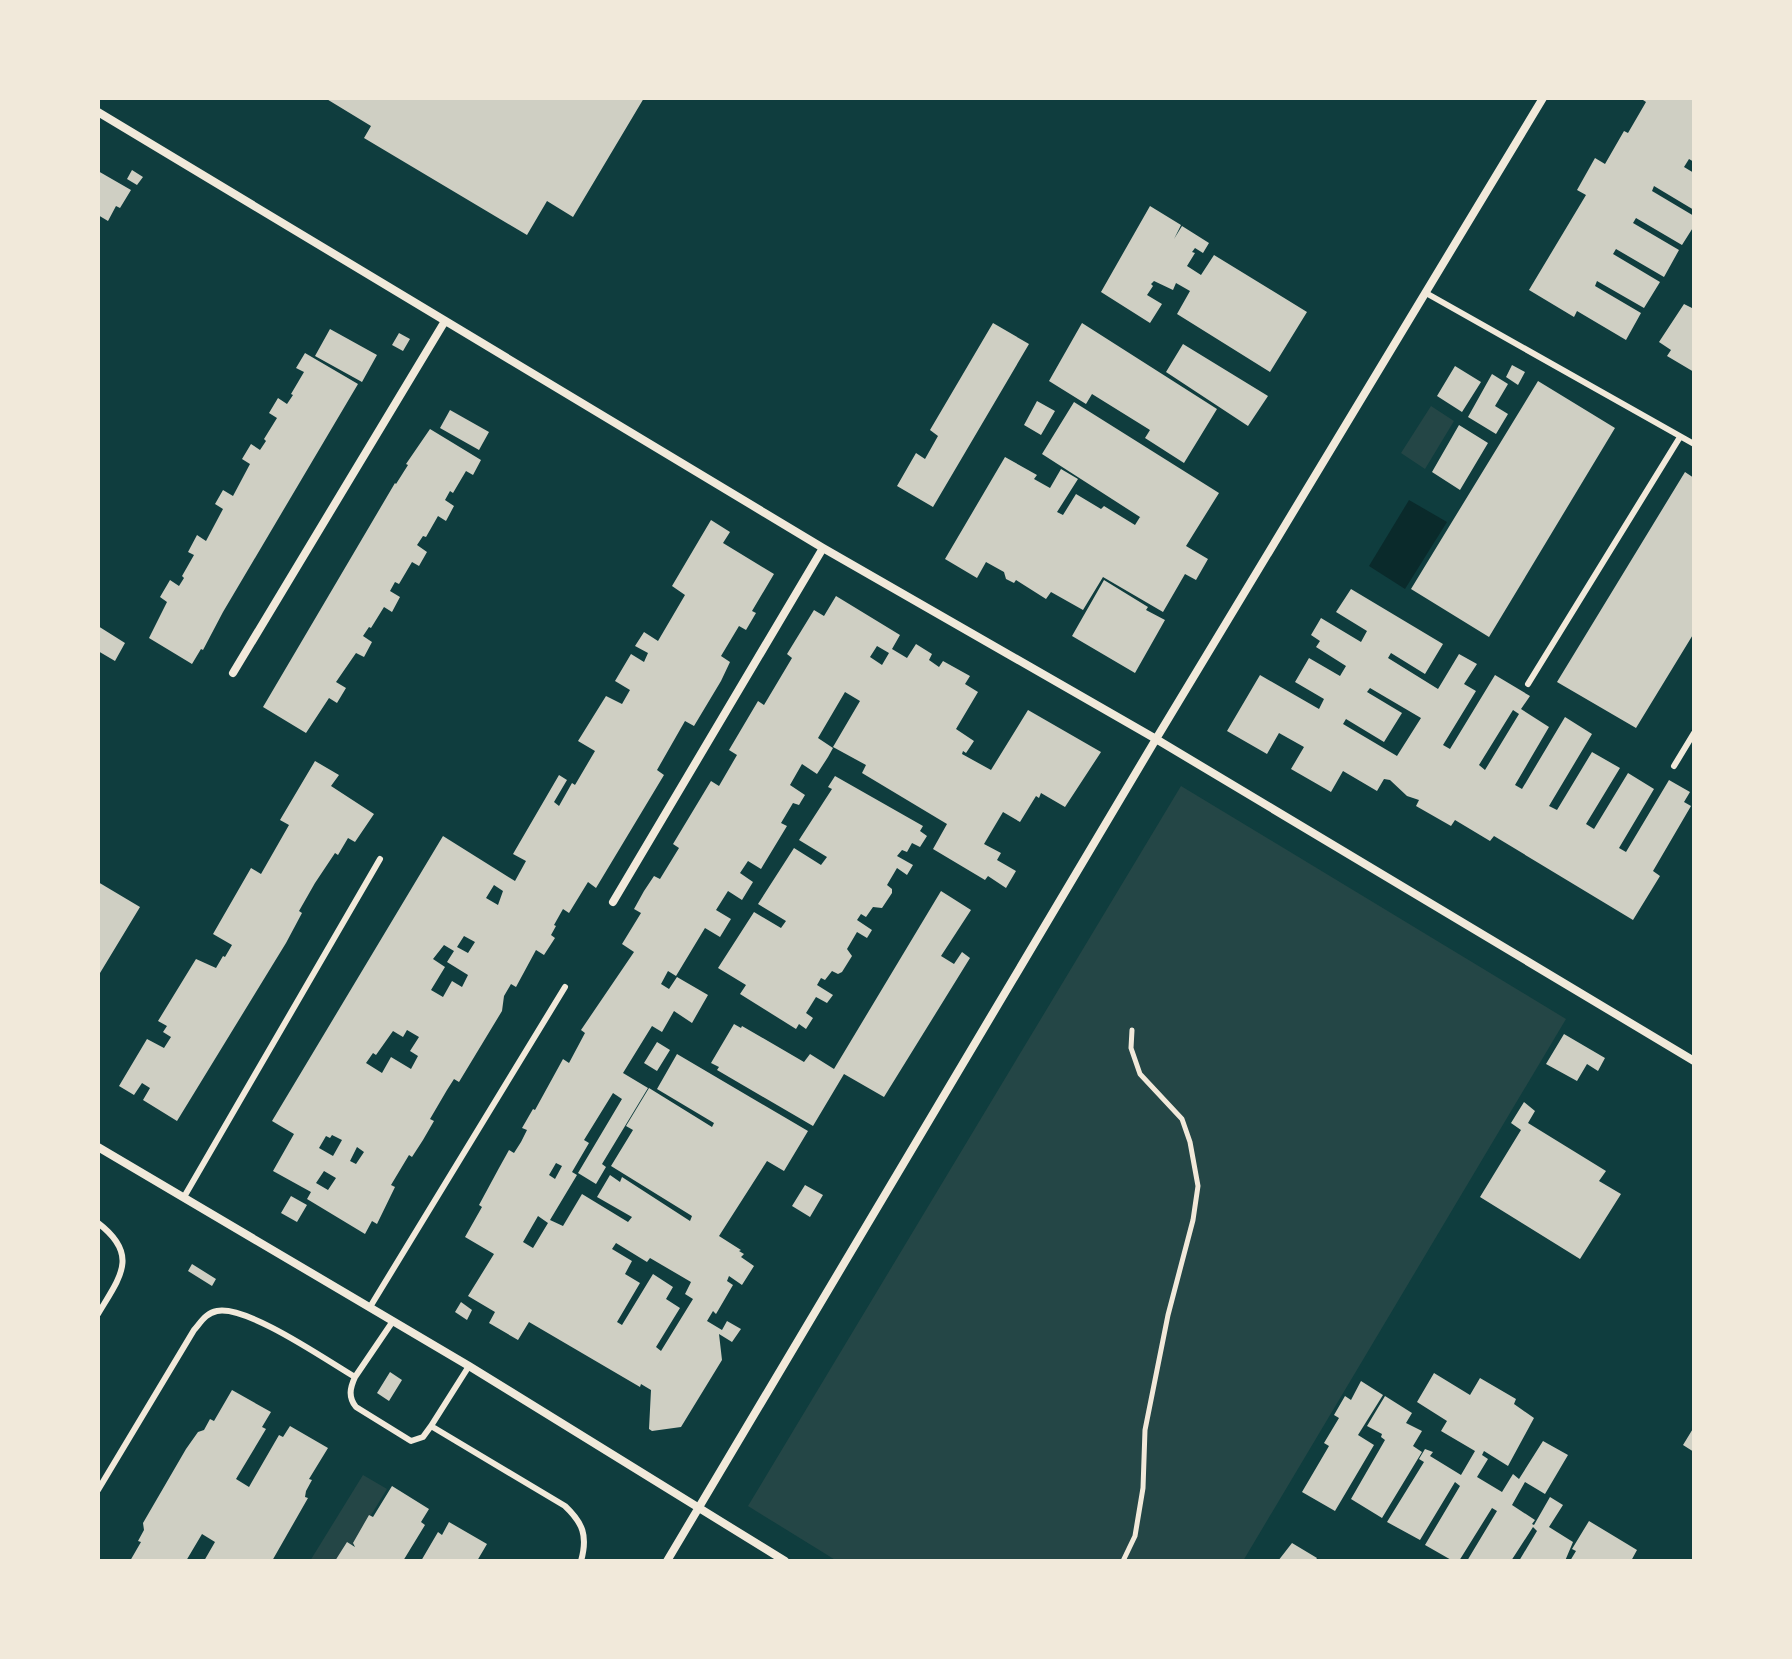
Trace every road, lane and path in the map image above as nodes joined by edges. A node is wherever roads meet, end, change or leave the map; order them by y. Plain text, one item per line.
1 (1543, 98) edge
2 (98, 112) edge
3 (1426, 293) junction
4 (445, 321) junction
5 (1680, 437) junction
6 (1694, 444) edge
7 (823, 548) junction
8 (233, 673) dead end
9 (1528, 684) dead end
10 (1694, 733) edge
11 (1156, 739) junction
12 (1674, 766) dead end
13 (380, 859) dead end
14 (613, 902) dead end
15 (565, 987) dead end
16 (1132, 1030) dead end
17 (1694, 1061) edge
18 (98, 1147) edge
19 (184, 1197) junction
20 (98, 1223) edge
21 (370, 1307) junction
22 (98, 1314) edge
23 (393, 1321) junction
24 (469, 1366) junction
25 (355, 1377) junction
26 (431, 1426) junction
27 (98, 1490) edge
28 (698, 1509) junction
29 (581, 1561) edge
30 (667, 1561) edge
31 (785, 1561) edge
32 (1123, 1561) edge

1 - 3 street
2 - 4 street
3 - 5 lane
3 - 11 street
4 - 7 street
4 - 8 street
5 - 6 lane
5 - 9 lane
7 - 11 street
7 - 14 street
10 - 12 lane
11 - 17 street
11 - 28 street
13 - 19 lane
15 - 21 lane
16 - 32 path
18 - 19 street
19 - 21 street
20 - 22 lane
21 - 23 street
23 - 24 street
23 - 25 lane
24 - 26 lane
24 - 28 street
25 - 26 lane
25 - 27 lane
26 - 29 lane
28 - 30 street
28 - 31 street

